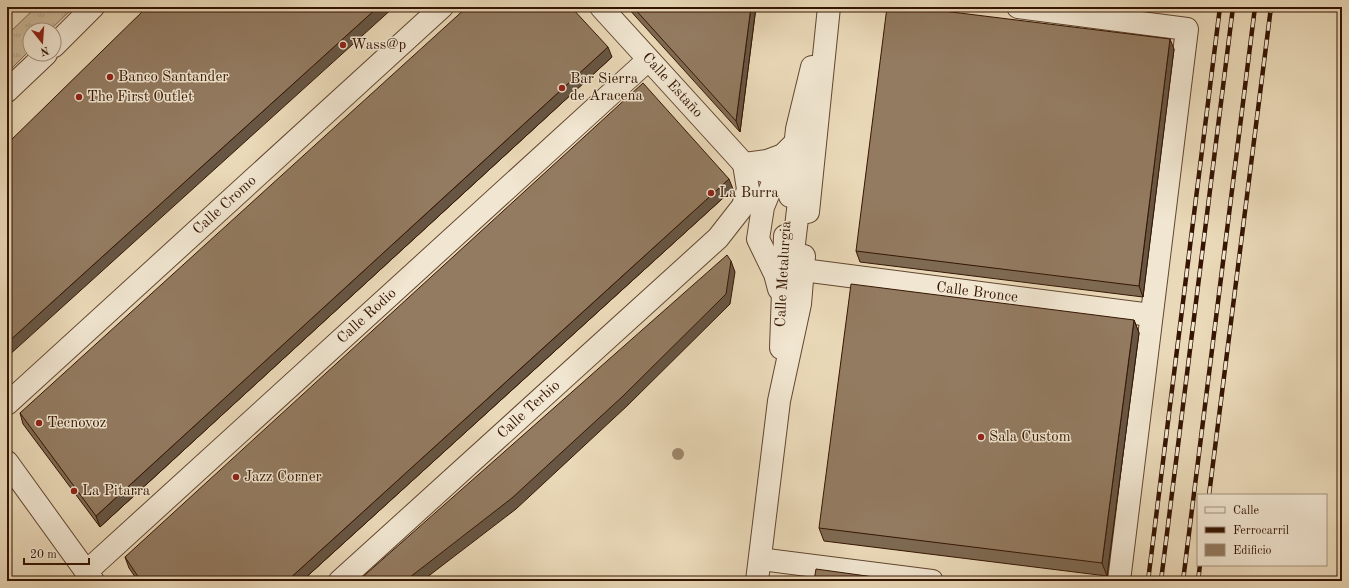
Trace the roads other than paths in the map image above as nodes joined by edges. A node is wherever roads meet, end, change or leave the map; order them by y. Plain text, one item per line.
1 (93, 7) edge
2 (442, 7) edge
3 (601, 7) edge
4 (826, 7) edge
5 (829, 7) edge
6 (1018, 7) edge
7 (62, 38) edge
8 (648, 60) junction
9 (37, 62) edge
10 (7, 90) edge
11 (796, 144) junction
12 (744, 164) junction
13 (788, 177) junction
14 (718, 238) junction
15 (758, 239) junction
16 (803, 270) junction
17 (782, 300) junction
18 (1151, 315) junction
19 (779, 401) junction
20 (7, 404) edge
21 (7, 462) edge
22 (760, 559) junction
23 (89, 576) edge
24 (340, 581) edge
25 (757, 581) edge
26 (932, 581) edge
27 (1119, 581) edge

1 - 7 street
2 - 20 street, Calle Cromo
3 - 8 street, Calle Estaño
4 - 11 street, Calle Metalurgia
5 - 16 street, Calle Metalurgia
6 - 18 street
8 - 12 street, Calle Estaño
8 - 23 street, Calle Rodio
9 - 10 street
11 - 12 street
11 - 13 street, Calle Metalurgia
12 - 13 street
12 - 14 street, Calle Terbio
13 - 15 street
13 - 16 street
13 - 17 street, Calle Metalurgia
14 - 15 street
14 - 24 street, Calle Terbio
15 - 17 street
16 - 18 street, Calle Bronce
16 - 19 street, Calle Metalurgia
17 - 19 street, Calle Metalurgia
18 - 27 street
19 - 22 street, Calle Metalurgia
21 - 23 street
22 - 25 street, Calle Metalurgia
22 - 26 street

